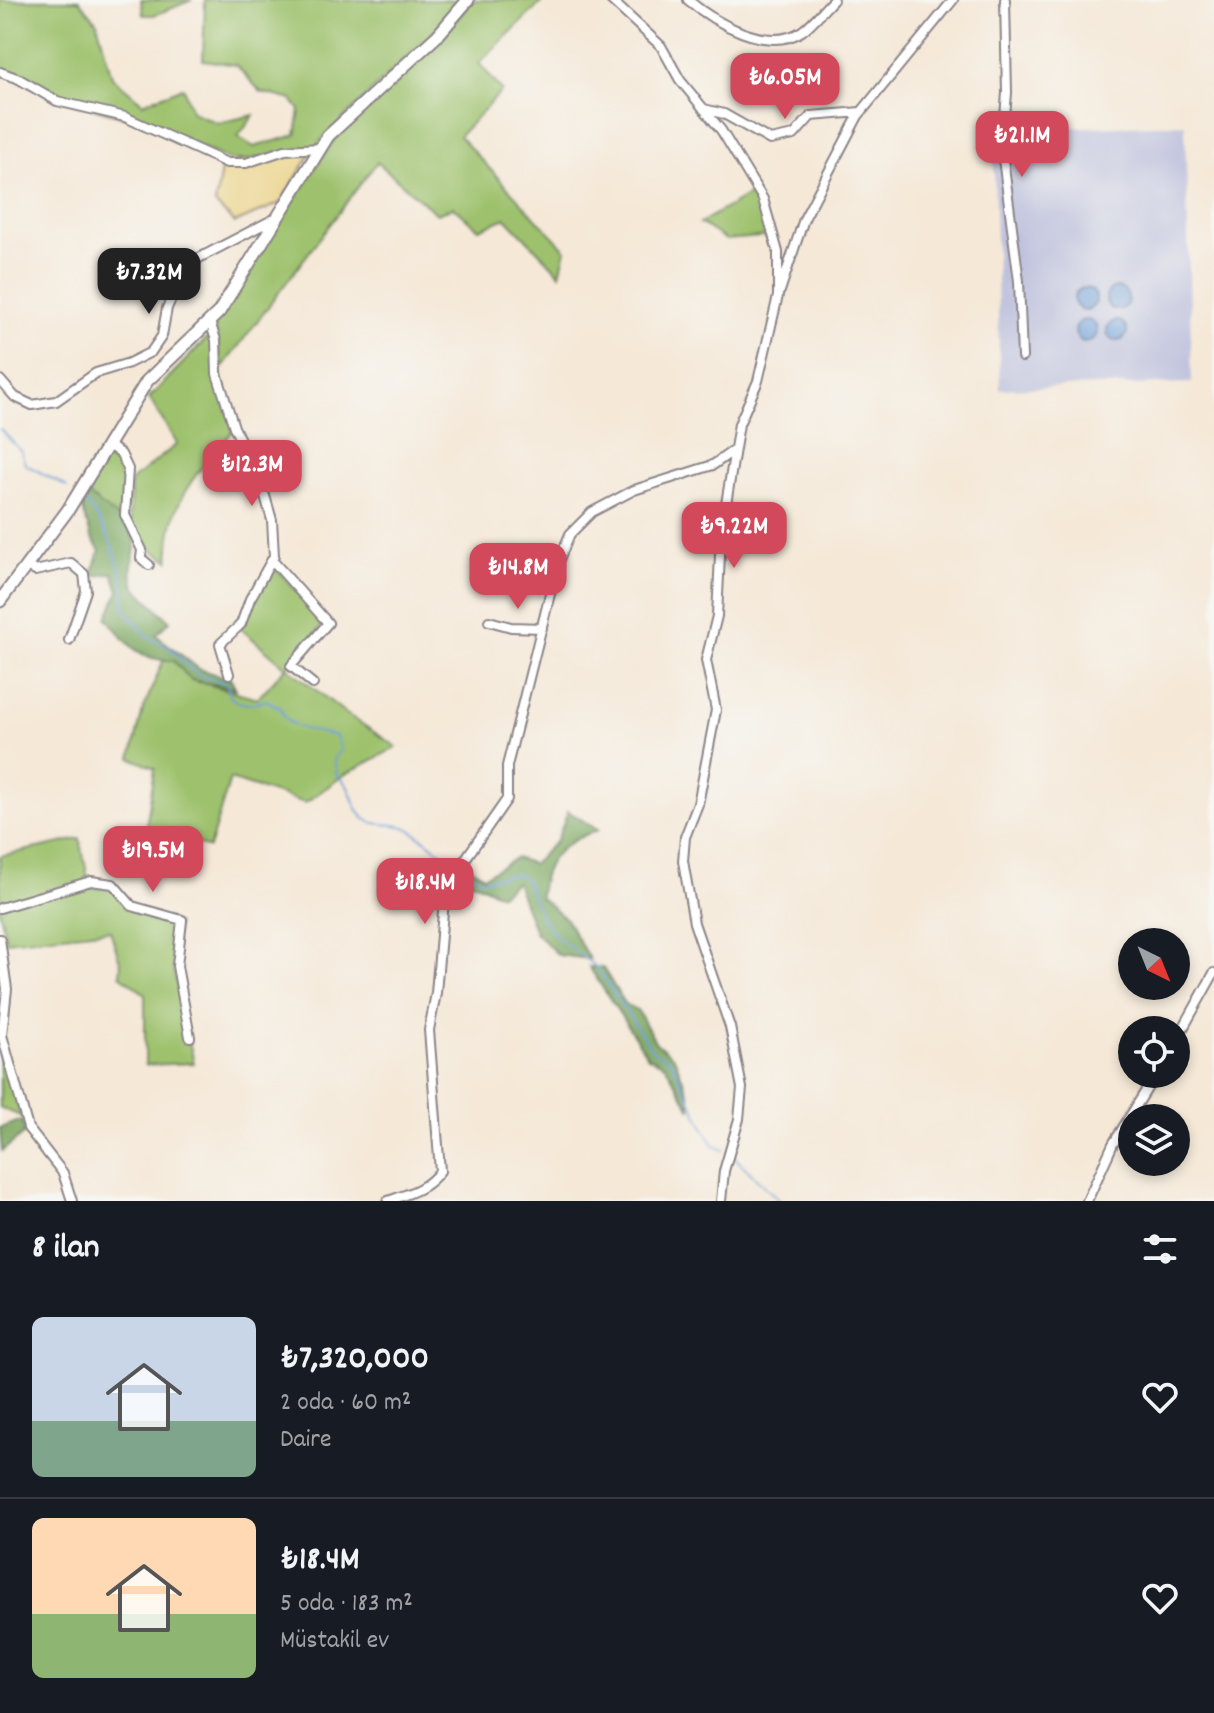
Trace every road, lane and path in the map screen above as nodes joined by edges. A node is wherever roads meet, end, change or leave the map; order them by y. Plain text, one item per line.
1 (468, 0) edge
2 (611, 0) edge
3 (688, 0) edge
4 (833, 0) edge
5 (953, 0) edge
6 (1005, 0) edge
7 (0, 72) edge
8 (704, 109) junction
9 (862, 112) junction
10 (321, 148) junction
11 (279, 217) junction
12 (778, 296) junction
13 (210, 322) junction
14 (1022, 357) dead end
15 (0, 380) edge
16 (107, 444) junction
17 (734, 450) junction
18 (272, 560) junction
19 (149, 565) dead end
20 (28, 566) junction
21 (0, 601) edge
22 (489, 621) dead end
23 (542, 628) junction
24 (69, 640) dead end
25 (229, 674) dead end
26 (313, 684) dead end
27 (0, 908) edge
28 (0, 939) edge
29 (1214, 973) edge
30 (1190, 1016) edge
31 (190, 1037) dead end
32 (1147, 1088) edge
33 (72, 1201) edge
34 (388, 1201) edge
35 (721, 1201) edge
36 (1087, 1201) edge

1 - 10 street
2 - 8 street
3 - 4 street
5 - 9 street
6 - 14 street
7 - 10 street
8 - 9 street
8 - 12 street
9 - 12 street
10 - 11 street
11 - 13 street
11 - 15 street
12 - 17 street
13 - 16 street
13 - 18 street
16 - 19 street
16 - 20 street
17 - 23 street
17 - 35 street
18 - 25 street
18 - 26 street
20 - 21 street
20 - 24 street
22 - 23 street
23 - 34 street
27 - 31 street
28 - 33 street
29 - 30 street
32 - 36 street

